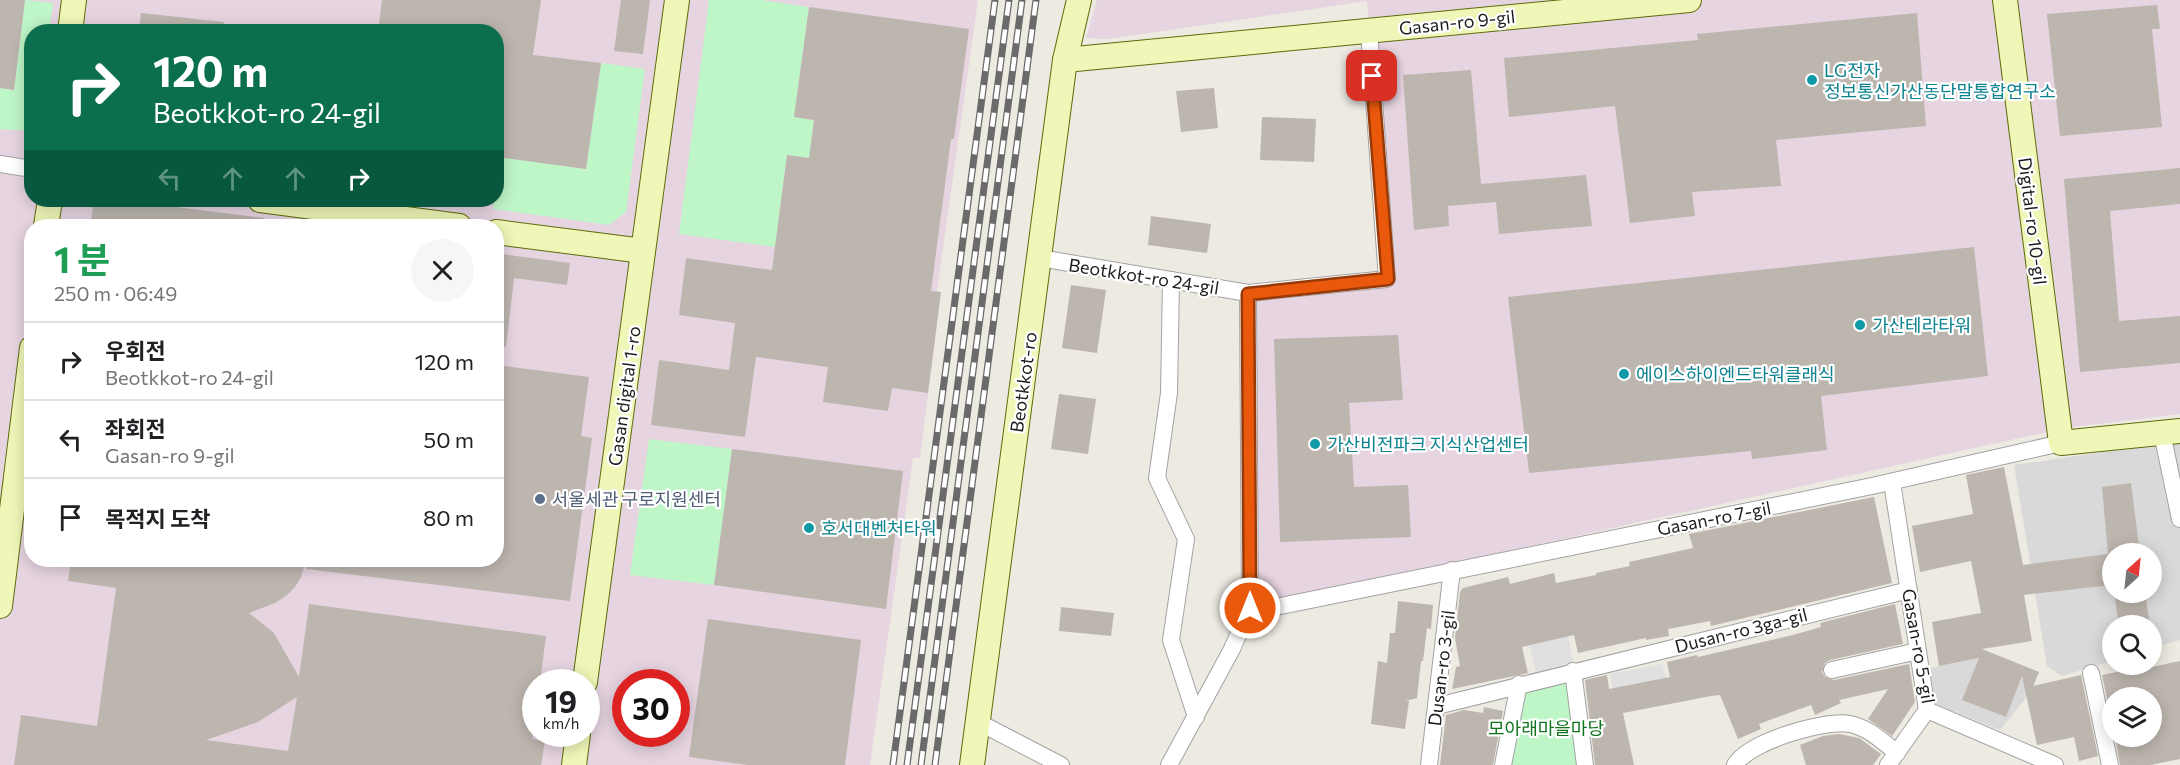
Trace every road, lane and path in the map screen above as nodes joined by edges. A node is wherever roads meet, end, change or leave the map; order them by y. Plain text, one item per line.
1 (74, 0) edge
2 (677, 0) edge
3 (1079, 0) edge
4 (1689, 0) edge
5 (2005, 0) edge
6 (71, 24) edge
7 (1369, 31) junction
8 (1065, 60) junction
9 (0, 164) edge
10 (24, 167) edge
11 (314, 207) edge
12 (405, 219) edge
13 (504, 233) edge
14 (643, 251) junction
15 (1040, 258) junction
16 (1171, 280) junction
17 (1248, 294) junction
18 (24, 412) edge
19 (2171, 432) edge
20 (2061, 443) junction
21 (1892, 482) junction
22 (2180, 519) edge
23 (1452, 570) junction
24 (1909, 590) junction
25 (0, 606) edge
26 (1250, 608) junction
27 (1918, 651) junction
28 (587, 669) edge
29 (1832, 670) dead end
30 (1573, 671) junction
31 (2091, 673) dead end
32 (1519, 684) junction
33 (1437, 706) junction
34 (1927, 710) junction
35 (1196, 717) junction
36 (978, 722) junction
37 (576, 747) edge
38 (1893, 759) edge
39 (574, 765) edge
40 (972, 765) edge
41 (1060, 765) edge
42 (1169, 765) edge
43 (1428, 765) edge
44 (1503, 765) edge
45 (1585, 765) edge
46 (1735, 765) edge
47 (2055, 765) edge
48 (2110, 765) edge

1 - 6 street
2 - 14 street, Gasan digital 1-ro
3 - 8 street, Beotkkot-ro
4 - 7 street, Gasan-ro 9-gil
5 - 20 street, Digital-ro 10-gil
7 - 8 street, Gasan-ro 9-gil
7 - 17 street, Beotkkot-ro 24-gil
8 - 15 street, Beotkkot-ro
9 - 10 street
11 - 12 street
13 - 14 street
14 - 28 street, Gasan digital 1-ro
15 - 16 street, Beotkkot-ro 24-gil
15 - 36 street, Beotkkot-ro
16 - 17 street, Beotkkot-ro 24-gil
16 - 35 street
17 - 26 street
18 - 25 street
19 - 20 street, Gasan-ro 7-gil
19 - 22 street
20 - 21 street, Gasan-ro 7-gil
21 - 23 street, Gasan-ro 7-gil
21 - 24 street, Gasan-ro 5-gil
23 - 26 street, Gasan-ro 7-gil
23 - 33 street, Dusan-ro 3-gil
24 - 27 street, Gasan-ro 5-gil
24 - 30 street, Dusan-ro 3ga-gil
26 - 35 street
27 - 29 street
27 - 34 street, Gasan-ro 5-gil
30 - 32 street, Dusan-ro 3ga-gil
30 - 45 street
31 - 48 street
32 - 33 street, Dusan-ro 3ga-gil
32 - 44 street
33 - 43 street, Dusan-ro 3-gil
34 - 38 street
34 - 47 street, Gasan-ro 5-gil
35 - 42 street
36 - 40 street, Beotkkot-ro
36 - 41 street
37 - 39 street
38 - 46 street

